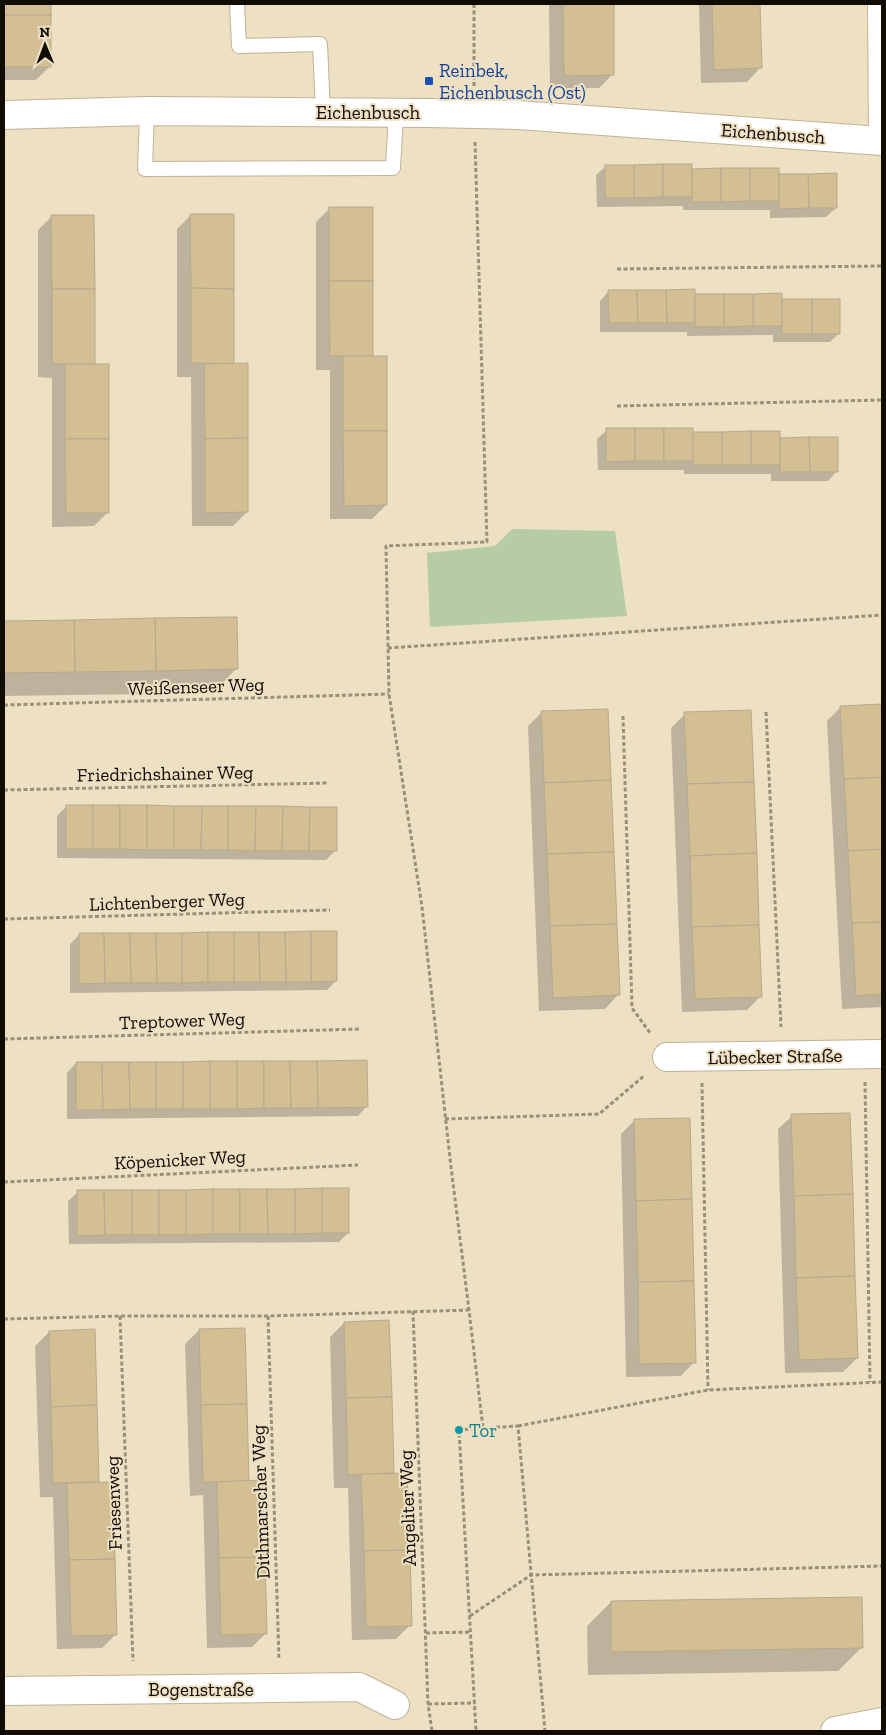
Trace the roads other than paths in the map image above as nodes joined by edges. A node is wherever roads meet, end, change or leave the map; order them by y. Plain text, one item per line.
1 (237, 4) edge
2 (875, 4) edge
3 (147, 111) junction
4 (323, 112) junction
5 (4, 114) edge
6 (396, 114) junction
7 (879, 141) edge
8 (874, 1054) edge
9 (667, 1057) road end
10 (4, 1692) edge
11 (395, 1705) dead end
12 (882, 1722) edge
13 (835, 1731) edge

1 - 4 lane
2 - 7 lane
3 - 4 street, Eichenbusch
3 - 5 street, Eichenbusch
3 - 6 lane
4 - 6 street, Eichenbusch
6 - 7 street, Eichenbusch
8 - 9 street, Lübecker Straße
10 - 11 street, Bogenstraße
12 - 13 street

